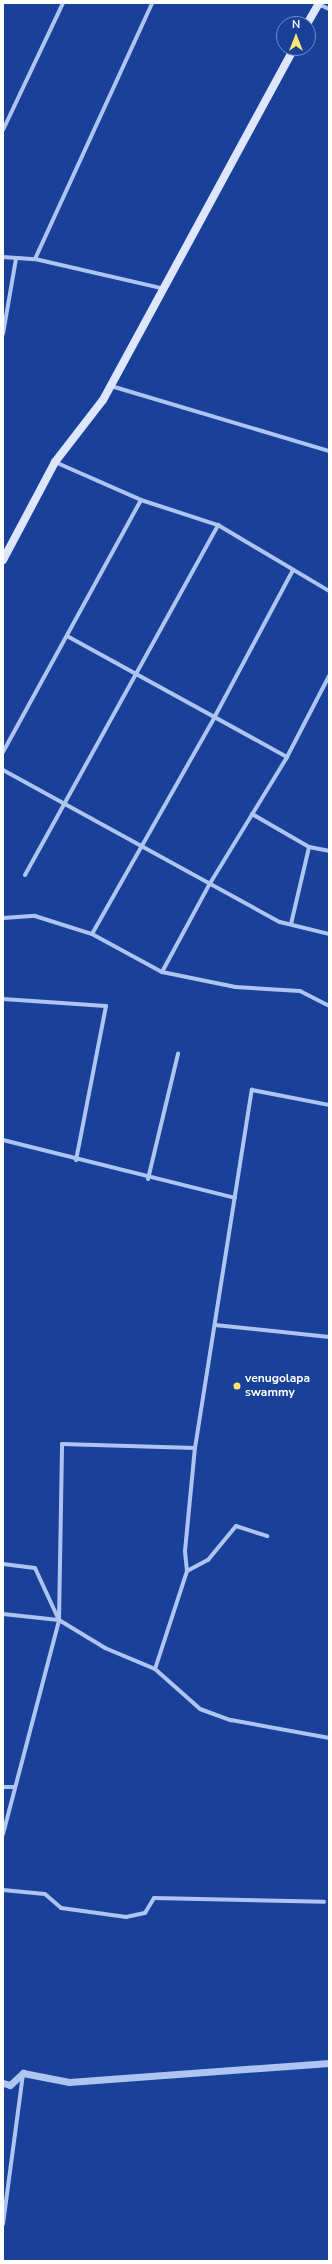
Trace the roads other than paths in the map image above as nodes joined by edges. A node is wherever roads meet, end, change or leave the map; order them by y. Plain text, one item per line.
1 (63, 3) edge
2 (152, 3) edge
3 (318, 4) edge
4 (329, 9) edge
5 (311, 16) edge
6 (290, 56) edge
7 (3, 130) edge
8 (3, 257) edge
9 (16, 259) junction
10 (35, 259) junction
11 (165, 289) junction
12 (3, 334) edge
13 (111, 386) junction
14 (329, 451) edge
15 (55, 462) junction
16 (141, 500) junction
17 (218, 525) junction
18 (3, 560) edge
19 (293, 570) junction
20 (329, 591) edge
21 (67, 636) junction
22 (138, 674) junction
23 (329, 676) edge
24 (214, 718) junction
25 (3, 752) edge
26 (287, 757) junction
27 (3, 770) edge
28 (66, 805) junction
29 (252, 814) junction
30 (142, 846) junction
31 (309, 846) junction
32 (329, 851) edge
33 (25, 875) dead end
34 (209, 885) junction
35 (3, 918) edge
36 (291, 924) junction
37 (92, 934) junction
38 (329, 934) edge
39 (162, 972) junction
40 (3, 1000) edge
41 (329, 1006) edge
42 (178, 1054) dead end
43 (329, 1105) edge
44 (3, 1140) edge
45 (76, 1160) junction
46 (148, 1179) junction
47 (235, 1198) junction
48 (215, 1325) junction
49 (329, 1337) edge
50 (195, 1448) junction
51 (267, 1536) dead end
52 (3, 1564) edge
53 (187, 1571) junction
54 (3, 1614) edge
55 (59, 1620) junction
56 (155, 1669) junction
57 (329, 1738) edge
58 (3, 1787) edge
59 (15, 1787) junction
60 (3, 1834) edge
61 (3, 1890) edge
62 (324, 1902) dead end
63 (329, 2063) edge
64 (23, 2073) junction
65 (3, 2083) edge
66 (3, 2224) edge

1 - 7 street
2 - 10 street
3 - 4 street
3 - 5 main road
6 - 11 main road
8 - 9 street
9 - 10 street
9 - 12 street
10 - 11 street
11 - 13 main road
13 - 14 street
13 - 15 main road
15 - 16 street
15 - 18 main road
16 - 17 street
16 - 21 street
17 - 19 street
17 - 22 street
19 - 20 street
19 - 24 street
21 - 22 street
21 - 25 street
22 - 24 street
22 - 28 street
23 - 26 street
24 - 26 street
24 - 30 street
26 - 29 street
27 - 28 street
28 - 30 street
28 - 33 street
29 - 31 street
29 - 34 street
30 - 34 street
30 - 37 street
31 - 32 street
31 - 36 street
34 - 36 street
34 - 39 street
35 - 37 street
36 - 38 street
37 - 39 street
39 - 41 street
40 - 45 street
42 - 46 street
43 - 47 street
44 - 45 street
45 - 46 street
46 - 47 street
47 - 48 street
48 - 49 street
48 - 50 street
50 - 53 street
50 - 55 street
51 - 53 street
52 - 55 street
53 - 56 street
54 - 55 street
55 - 56 street
55 - 59 street
56 - 57 street
58 - 59 street
59 - 60 street
61 - 62 street
63 - 64 street
64 - 65 street
64 - 66 street

